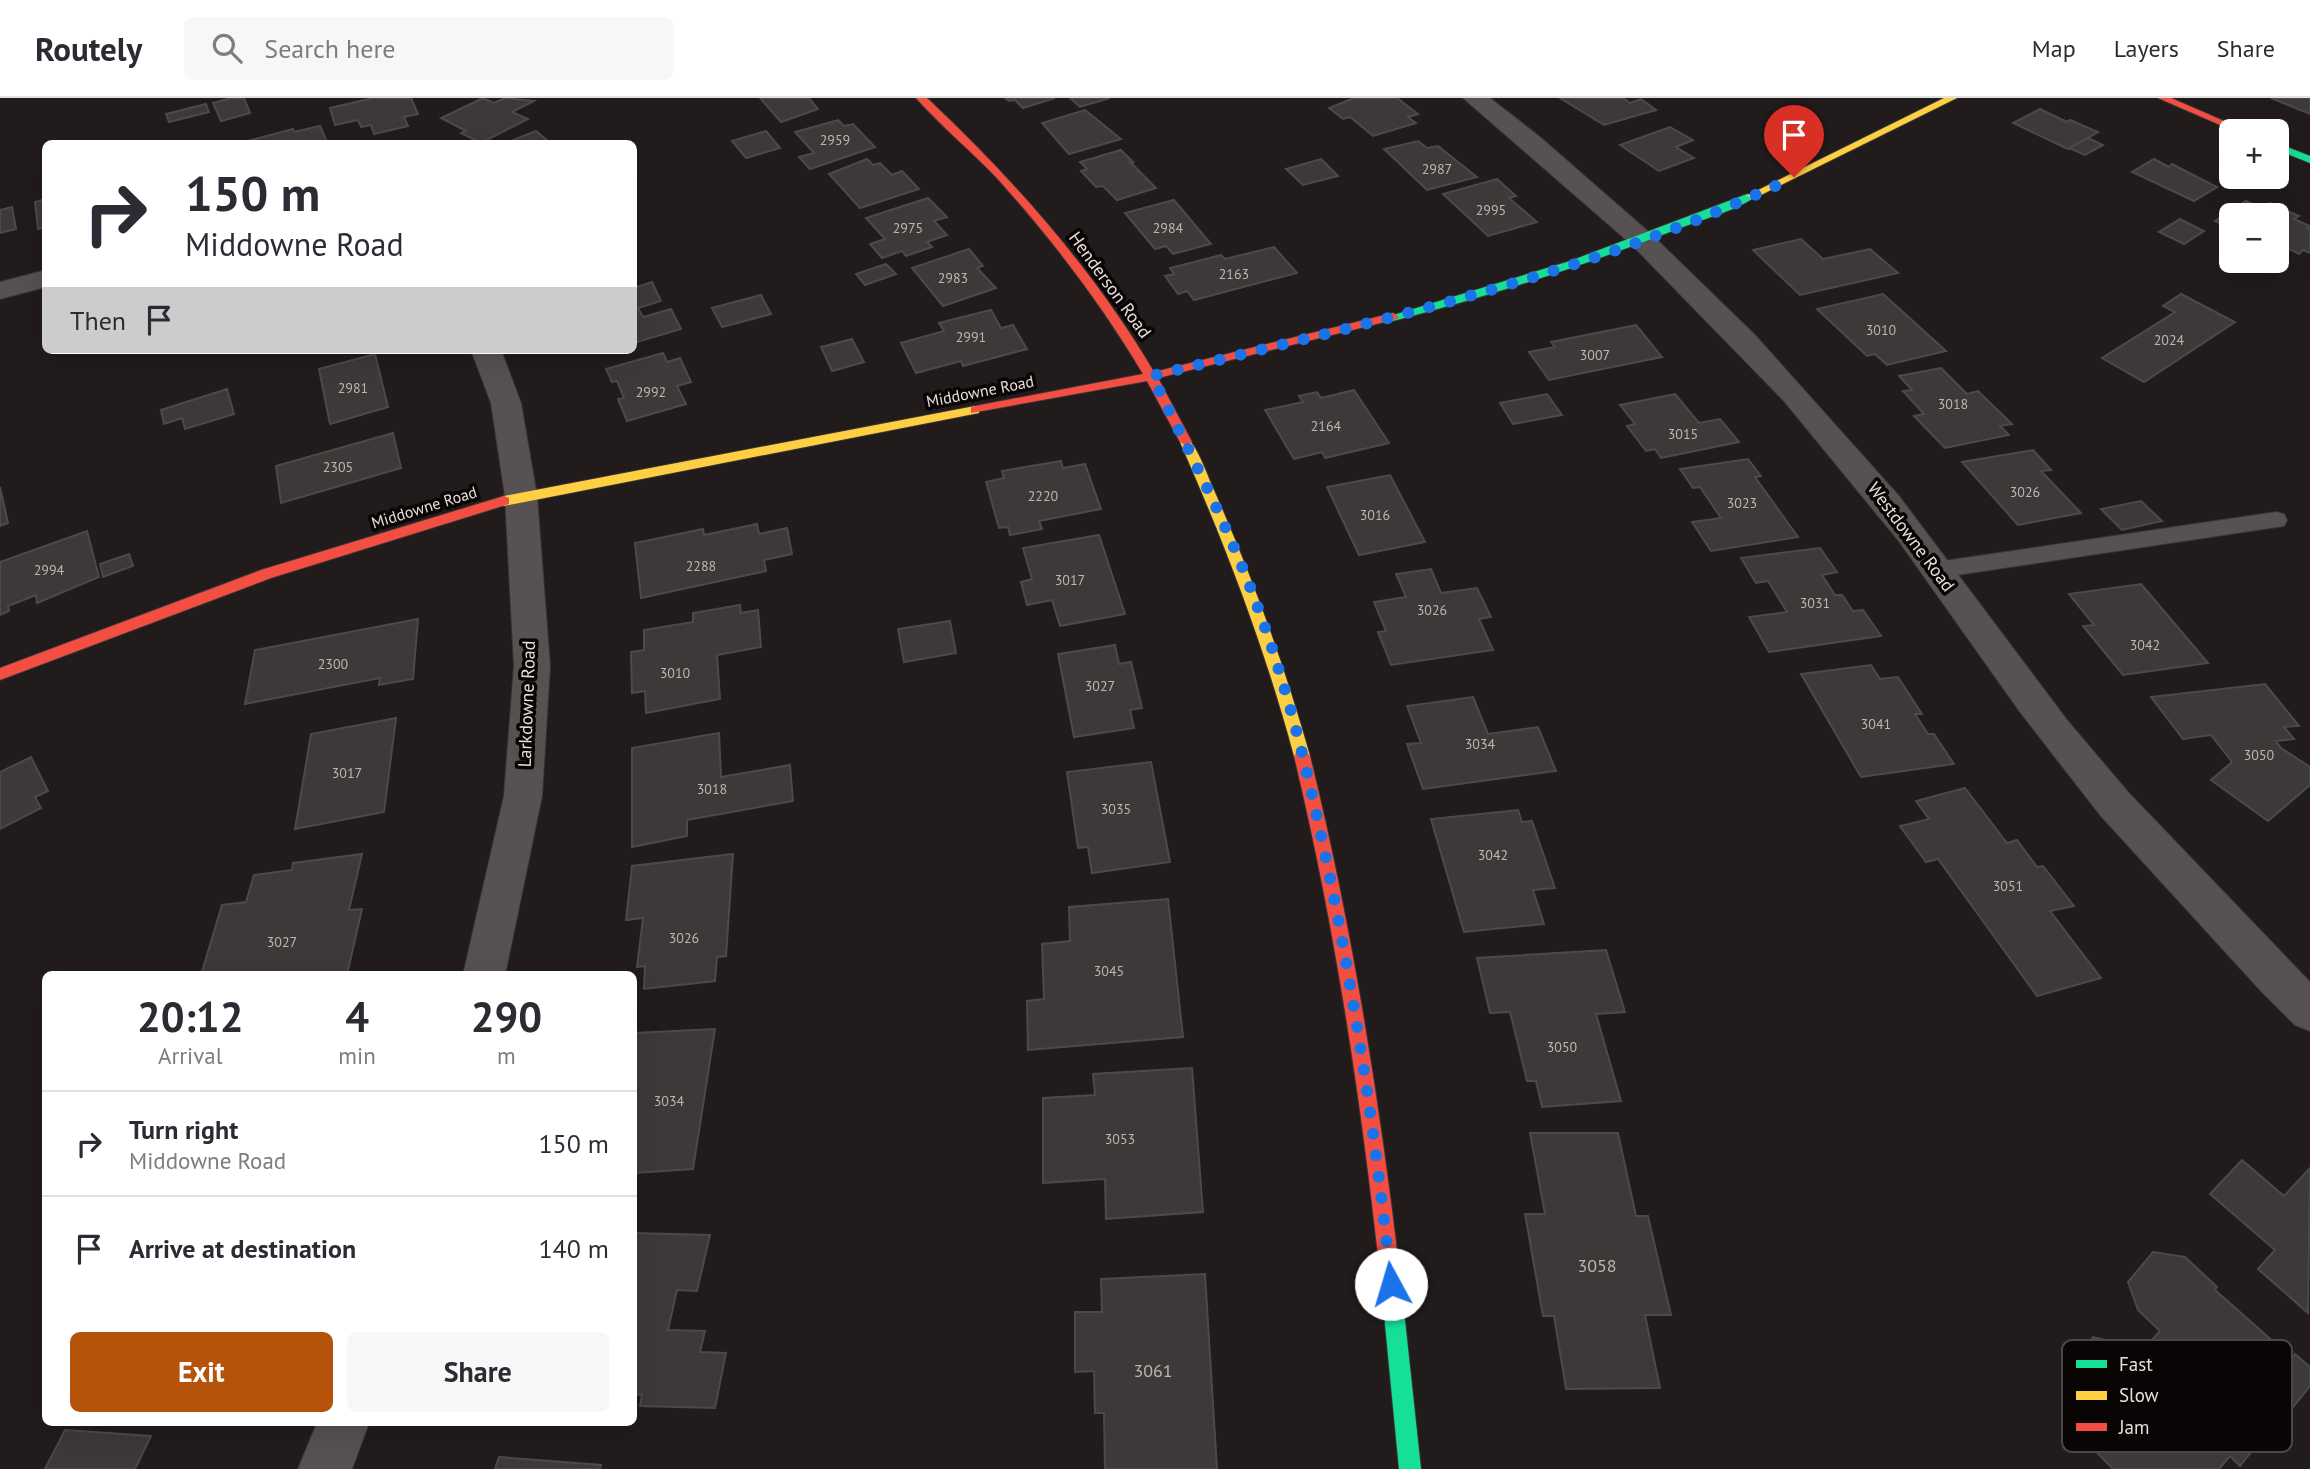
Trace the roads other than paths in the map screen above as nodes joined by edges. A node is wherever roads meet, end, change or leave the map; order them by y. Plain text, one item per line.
1 (921, 98) edge
2 (1475, 98) edge
3 (1952, 98) edge
4 (2164, 98) edge
5 (2219, 121) edge
6 (2289, 151) edge
7 (2310, 160) edge
8 (1641, 241) junction
9 (42, 279) edge
10 (0, 290) edge
11 (488, 354) edge
12 (1152, 376) junction
13 (521, 496) junction
14 (2276, 520) dead end
15 (1937, 570) junction
16 (0, 674) edge
17 (485, 971) edge
18 (2310, 1011) edge
19 (342, 1426) edge
20 (325, 1469) edge
21 (1410, 1469) edge

1 - 12 street, Henderson Road
2 - 8 street, Westdowne Road
3 - 8 street, Middowne Road
4 - 5 street
6 - 7 street
8 - 12 street, Middowne Road
8 - 15 street, Westdowne Road
9 - 10 street
11 - 13 street, Larkdowne Road
12 - 13 street, Middowne Road
12 - 21 street, Henderson Road
13 - 16 street, Middowne Road
13 - 17 street, Larkdowne Road
14 - 15 lane
15 - 18 street, Westdowne Road
19 - 20 street

